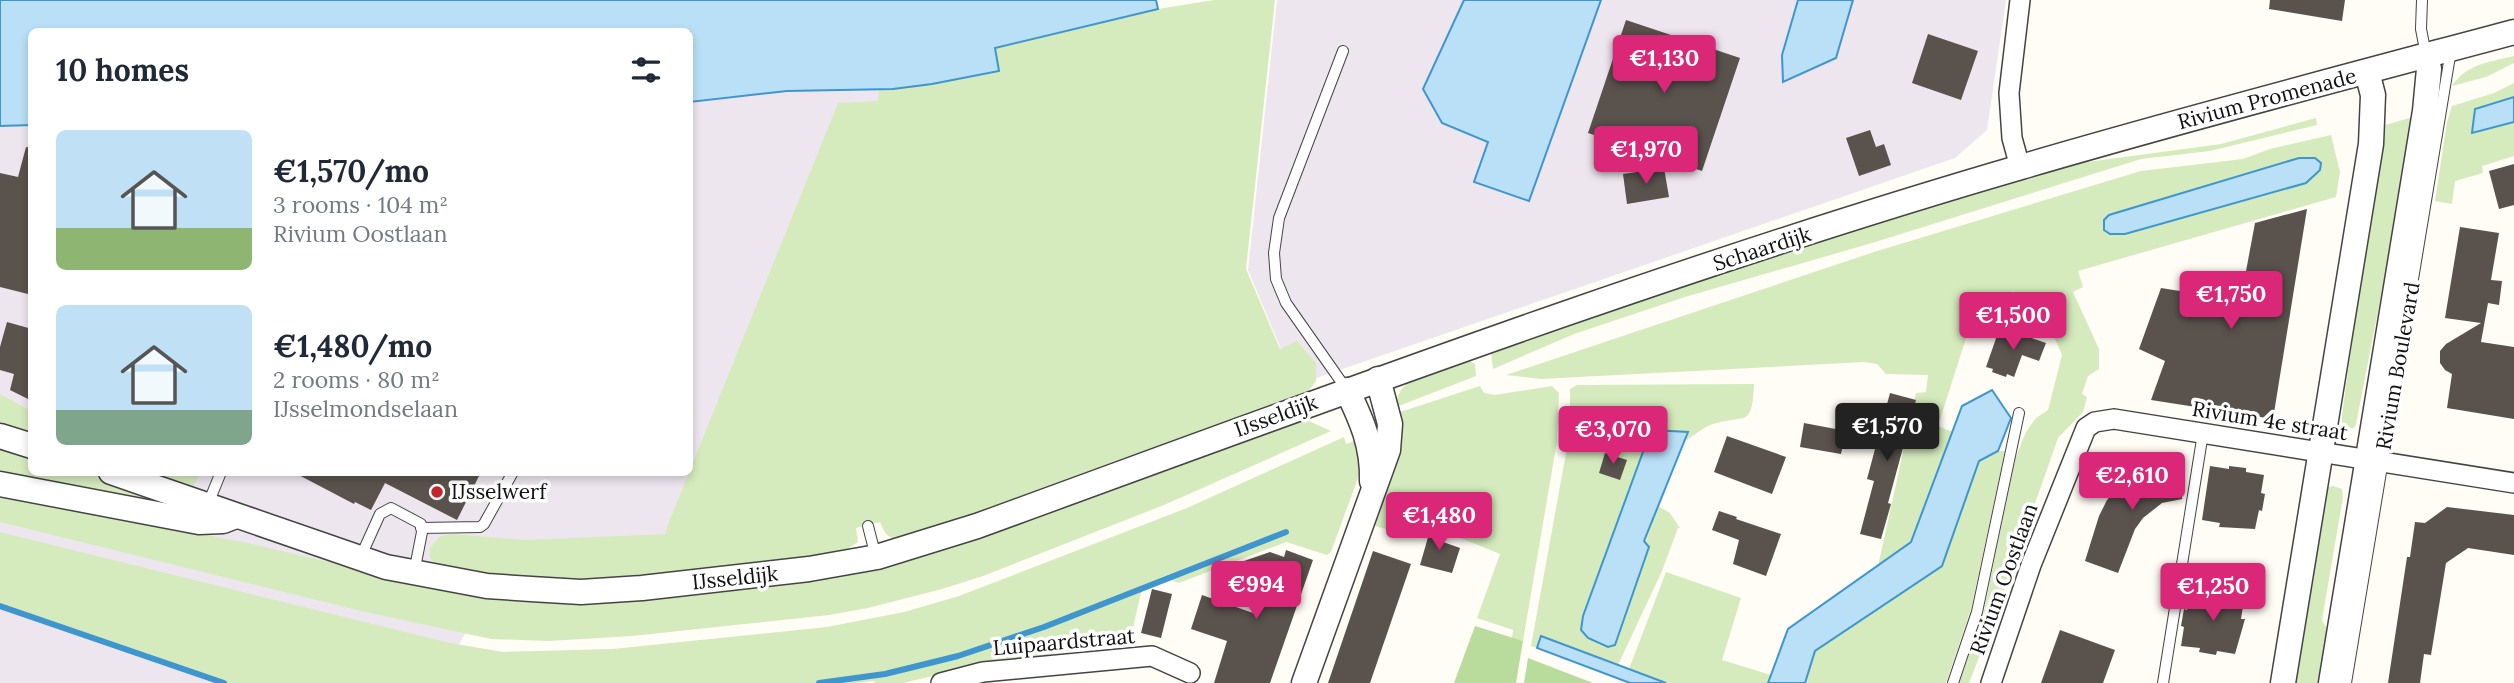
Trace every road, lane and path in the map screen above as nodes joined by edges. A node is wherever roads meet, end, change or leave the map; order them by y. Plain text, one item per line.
1 (2020, 0) edge
2 (2422, 0) edge
3 (2514, 32) edge
4 (2451, 49) junction
5 (1343, 51) dead end
6 (2426, 56) junction
7 (2367, 72) junction
8 (2020, 167) junction
9 (1378, 379) junction
10 (1347, 390) junction
11 (2020, 413) dead end
12 (2101, 421) joint
13 (2203, 433) junction
14 (0, 436) edge
15 (28, 445) edge
16 (2322, 452) junction
17 (2374, 461) junction
18 (123, 476) edge
19 (219, 476) edge
20 (511, 476) edge
21 (2514, 483) edge
22 (0, 485) edge
23 (1372, 488) junction
24 (208, 505) junction
25 (237, 516) junction
26 (868, 526) dead end
27 (421, 528) junction
28 (877, 557) junction
29 (360, 558) junction
30 (414, 573) junction
31 (1190, 673) dead end
32 (1034, 675) edge
33 (941, 683) edge
34 (1304, 683) edge
35 (1954, 683) edge
36 (1991, 683) edge
37 (2163, 683) edge
38 (2283, 683) edge
39 (2331, 683) edge
40 (2346, 683) edge

1 - 8 street
2 - 6 lane
3 - 4 street, Rivium Promenade
4 - 6 street, Rivium Promenade
4 - 17 lane, Rivium Boulevard
5 - 10 lane
6 - 7 street, Rivium Promenade
6 - 17 street, Rivium Boulevard
7 - 8 street, Rivium Promenade
7 - 16 street
8 - 9 street, Schaardijk
9 - 10 street, Schaardijk
9 - 23 street
10 - 23 street
10 - 28 street, IJsseldijk
11 - 35 lane
12 - 13 street, Rivium 4e straat
12 - 36 street, Rivium Oostlaan
13 - 16 street, Rivium 4e straat
13 - 37 lane
14 - 15 street
16 - 17 street, Rivium 4e straat
16 - 38 street
17 - 21 street, Rivium 4e straat
17 - 39 street, Rivium Boulevard
17 - 40 lane, Rivium Boulevard
18 - 24 street, IJsseldijk
19 - 24 lane
20 - 27 lane
22 - 25 street
23 - 34 street
24 - 25 street, IJsseldijk
25 - 29 street, IJsseldijk
26 - 28 lane
27 - 29 lane
27 - 30 lane
28 - 30 street, IJsseldijk
29 - 30 street, IJsseldijk
31 - 32 street, Luipaardstraat
32 - 33 street, Luipaardstraat

